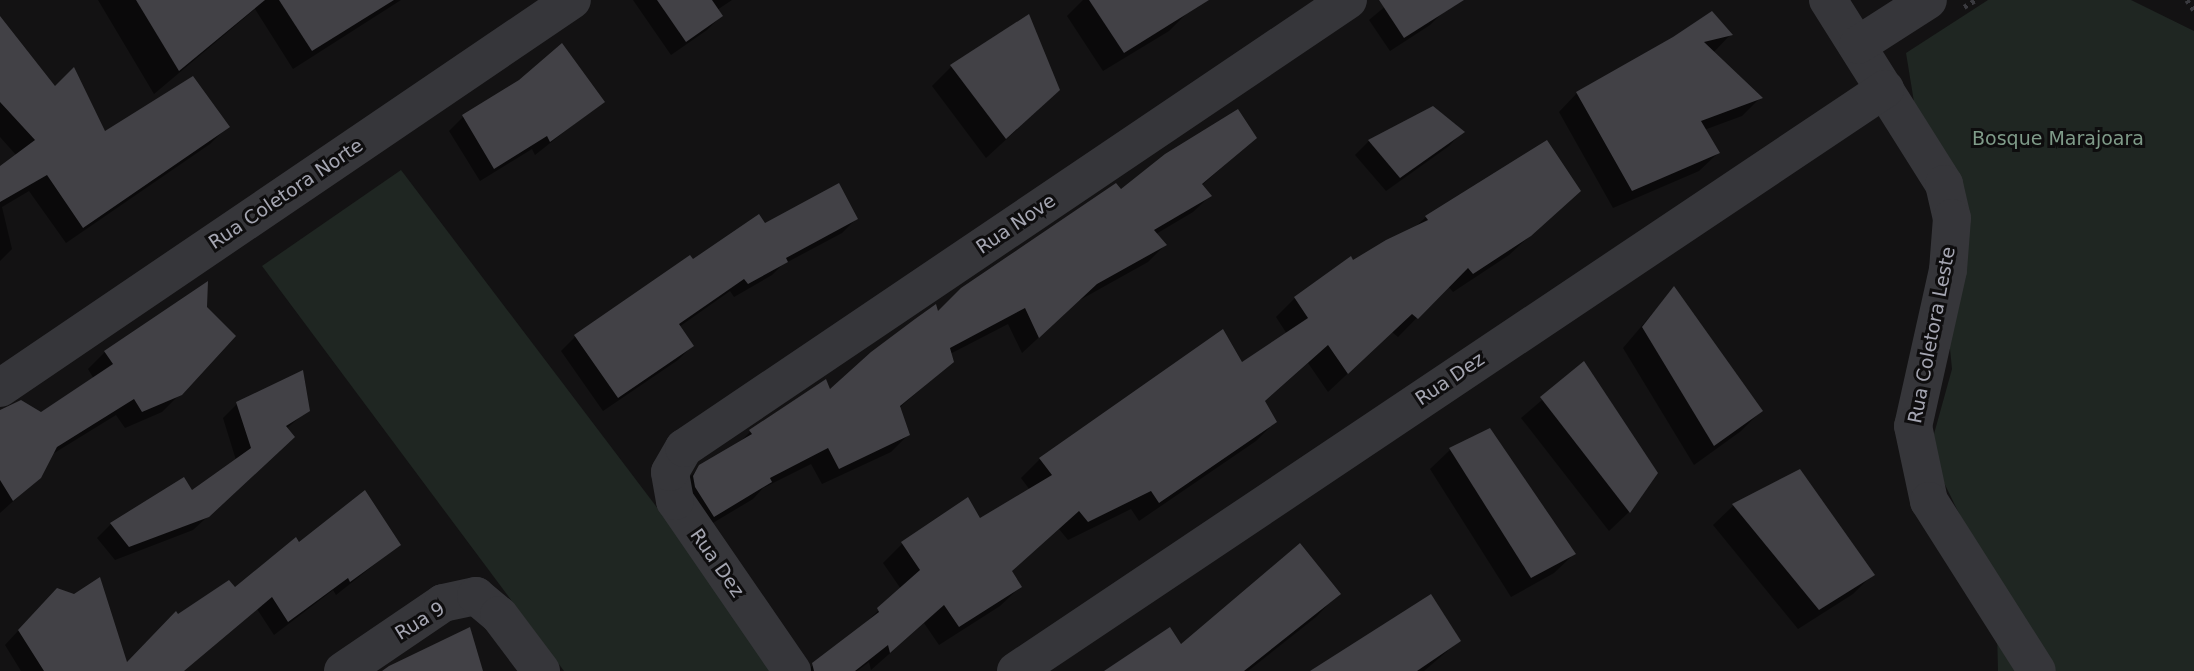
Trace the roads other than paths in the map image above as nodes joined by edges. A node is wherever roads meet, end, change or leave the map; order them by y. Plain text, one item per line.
1 (572, 0) edge
2 (1348, 0) edge
3 (1828, 0) edge
4 (1928, 0) edge
5 (1858, 45) junction
6 (1885, 89) junction
7 (0, 388) edge
8 (684, 448) joint
9 (343, 671) edge
10 (541, 671) edge
11 (792, 671) edge
12 (1016, 671) edge
13 (2037, 671) edge

1 - 7 street, Rua Coletora Norte
2 - 8 street, Rua Nove
3 - 5 street, Rua Coletora Leste
4 - 5 street
5 - 6 street, Rua Coletora Leste
6 - 12 street, Rua Dez
6 - 13 street, Rua Coletora Leste
8 - 11 street, Rua Dez
9 - 10 street, Rua 9

